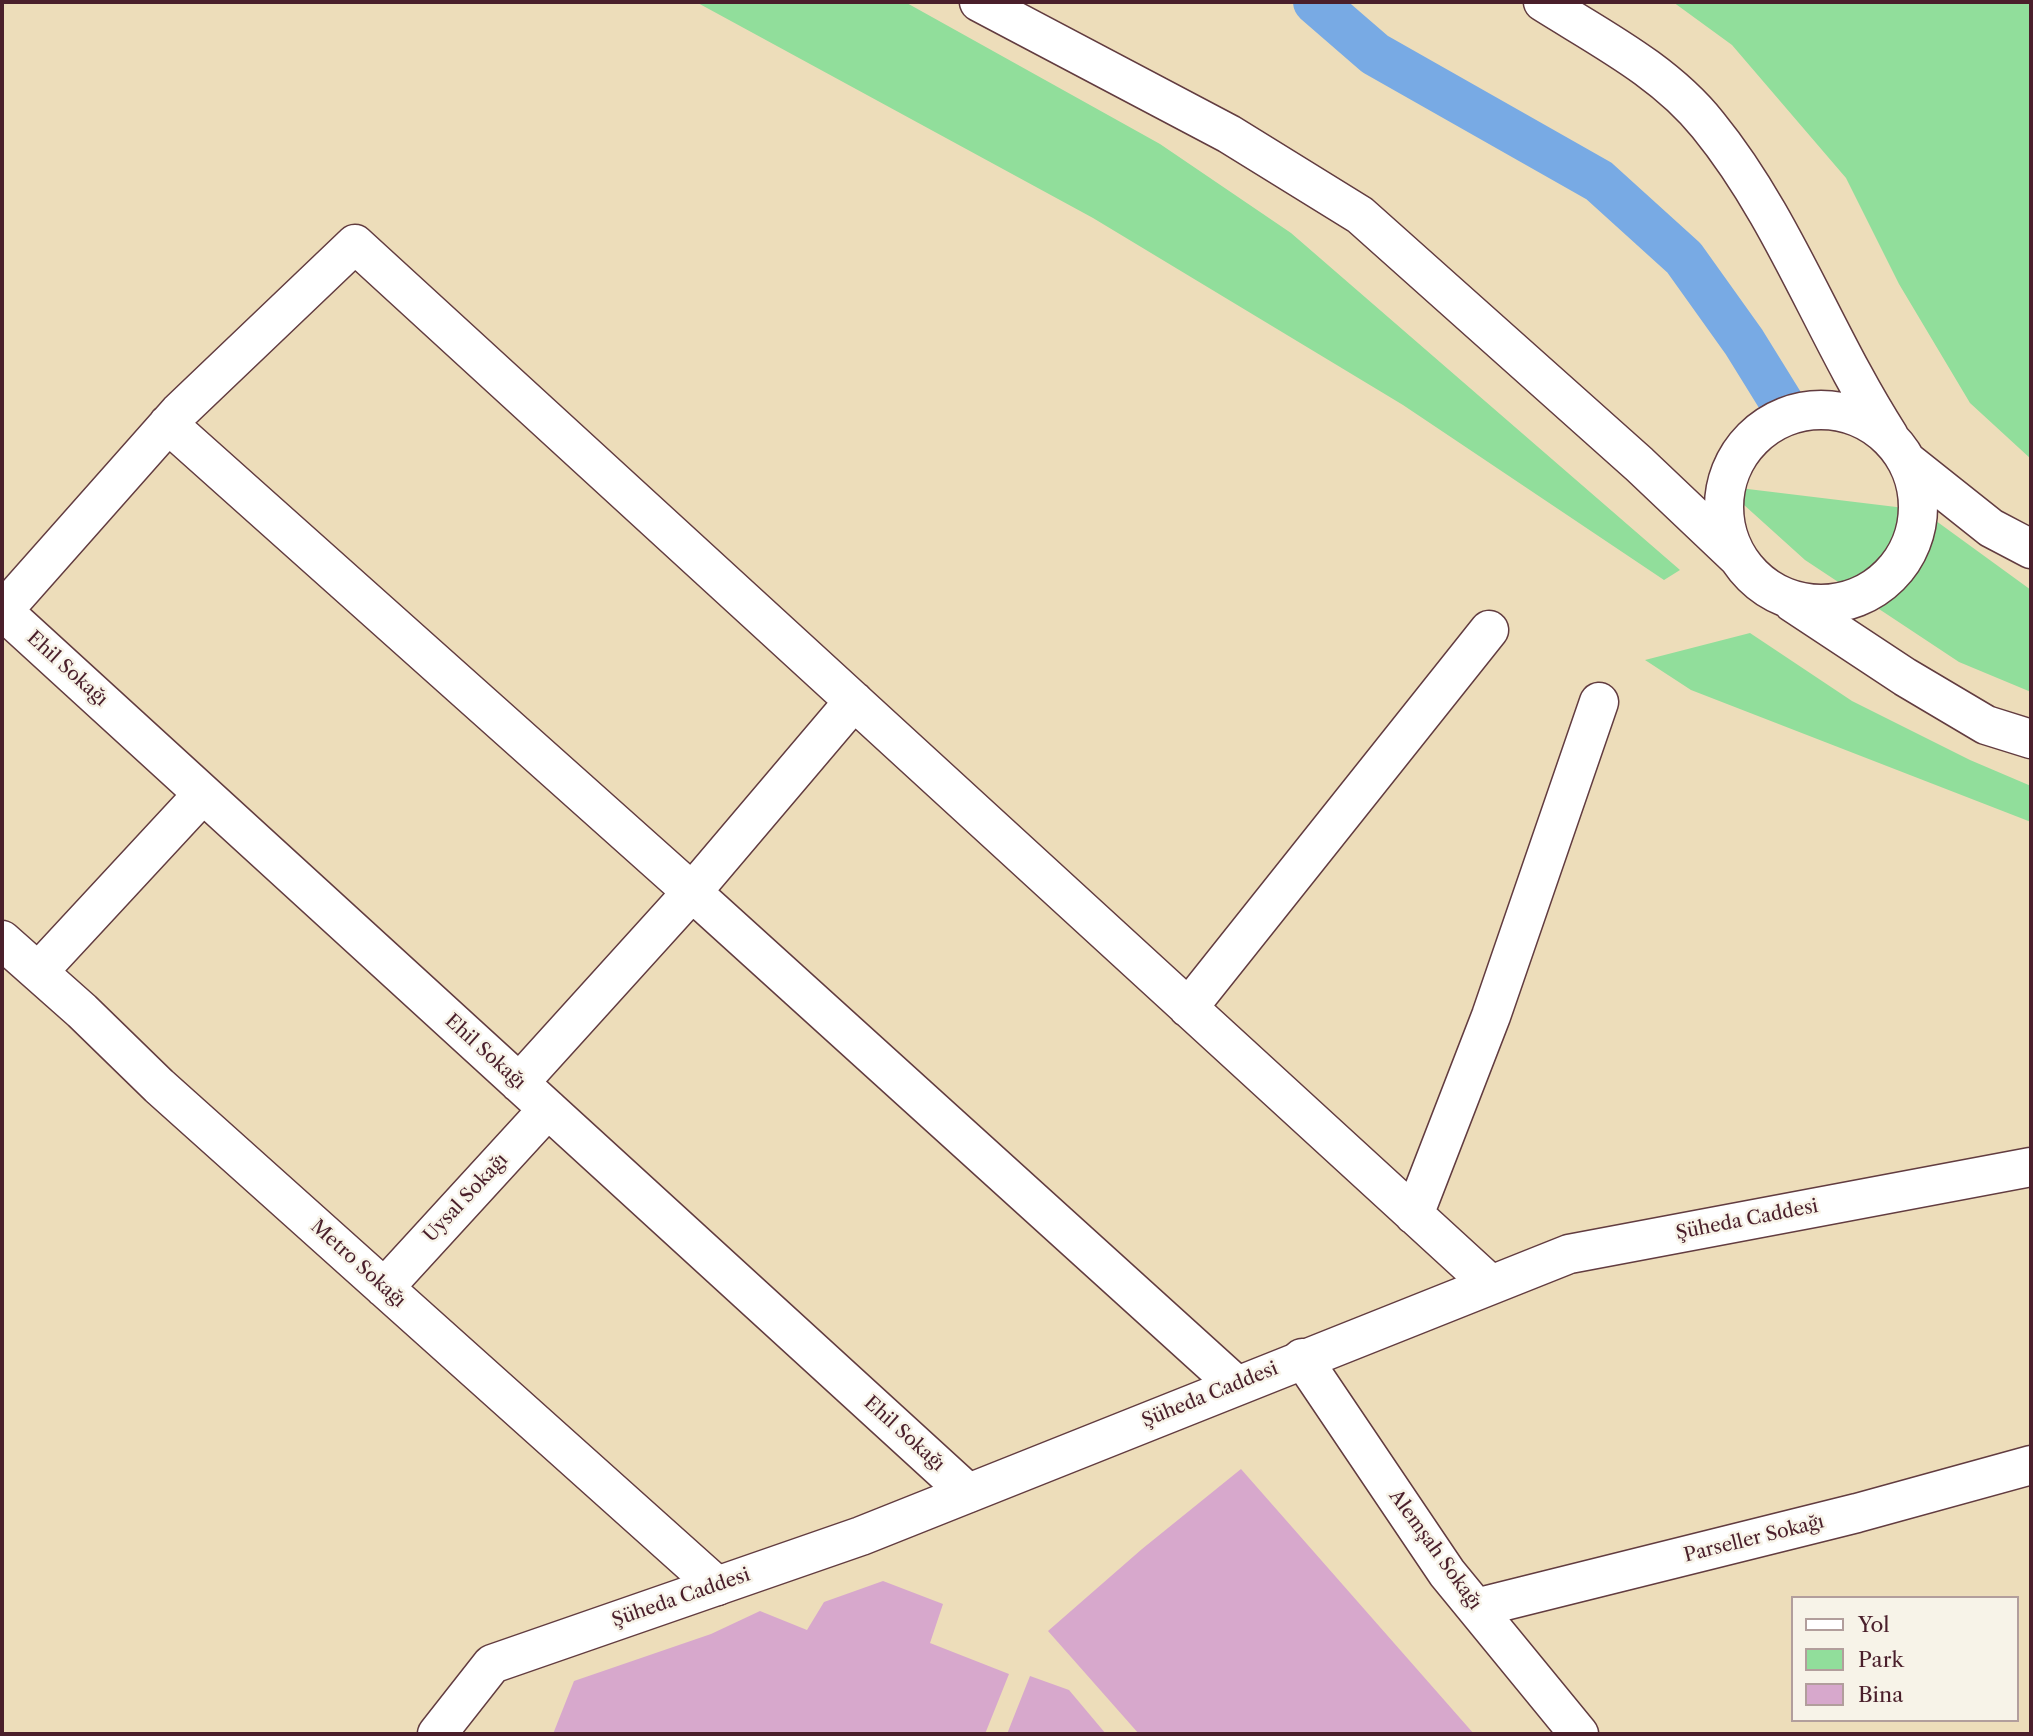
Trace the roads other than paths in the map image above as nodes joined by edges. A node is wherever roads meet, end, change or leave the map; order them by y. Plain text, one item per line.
1 (979, 2) edge
2 (1543, 2) edge
3 (168, 424) junction
4 (1899, 450) junction
5 (2031, 549) edge
6 (1737, 557) junction
7 (1785, 599) junction
8 (2, 611) edge
9 (1489, 630) dead end
10 (854, 701) junction
11 (1600, 702) dead end
12 (2031, 739) edge
13 (203, 794) junction
14 (692, 892) junction
15 (2, 940) edge
16 (38, 972) junction
17 (1188, 1008) junction
18 (519, 1083) junction
19 (548, 1109) junction
20 (2031, 1167) edge
21 (1414, 1215) junction
22 (1490, 1284) junction
23 (384, 1288) junction
24 (1302, 1358) junction
25 (1236, 1385) junction
26 (2031, 1465) edge
27 (968, 1493) junction
28 (718, 1586) junction
29 (1476, 1608) junction
30 (437, 1734) edge
31 (1579, 1734) edge

1 - 6 street
2 - 4 street
3 - 8 street
3 - 10 street
3 - 14 street
4 - 5 street
4 - 6 street
4 - 7 street
6 - 7 street
7 - 12 street
8 - 13 street, Ehil Sokağı
9 - 17 street
10 - 14 street
10 - 17 street
11 - 21 street
13 - 16 street
13 - 18 street, Ehil Sokağı
14 - 18 street
14 - 25 street
15 - 16 street, Metro Sokağı
16 - 23 street, Metro Sokağı
17 - 21 street
18 - 19 street, Ehil Sokağı
19 - 23 street, Uysal Sokağı
19 - 27 street, Ehil Sokağı
20 - 22 street, Şüheda Caddesi
21 - 22 street
22 - 24 street, Şüheda Caddesi
23 - 28 street, Metro Sokağı
24 - 25 street, Şüheda Caddesi
24 - 29 street, Alemşah Sokağı
25 - 27 street, Şüheda Caddesi
26 - 29 street, Parseller Sokağı
27 - 28 street, Şüheda Caddesi
28 - 30 street, Şüheda Caddesi
29 - 31 street, Alemşah Sokağı

